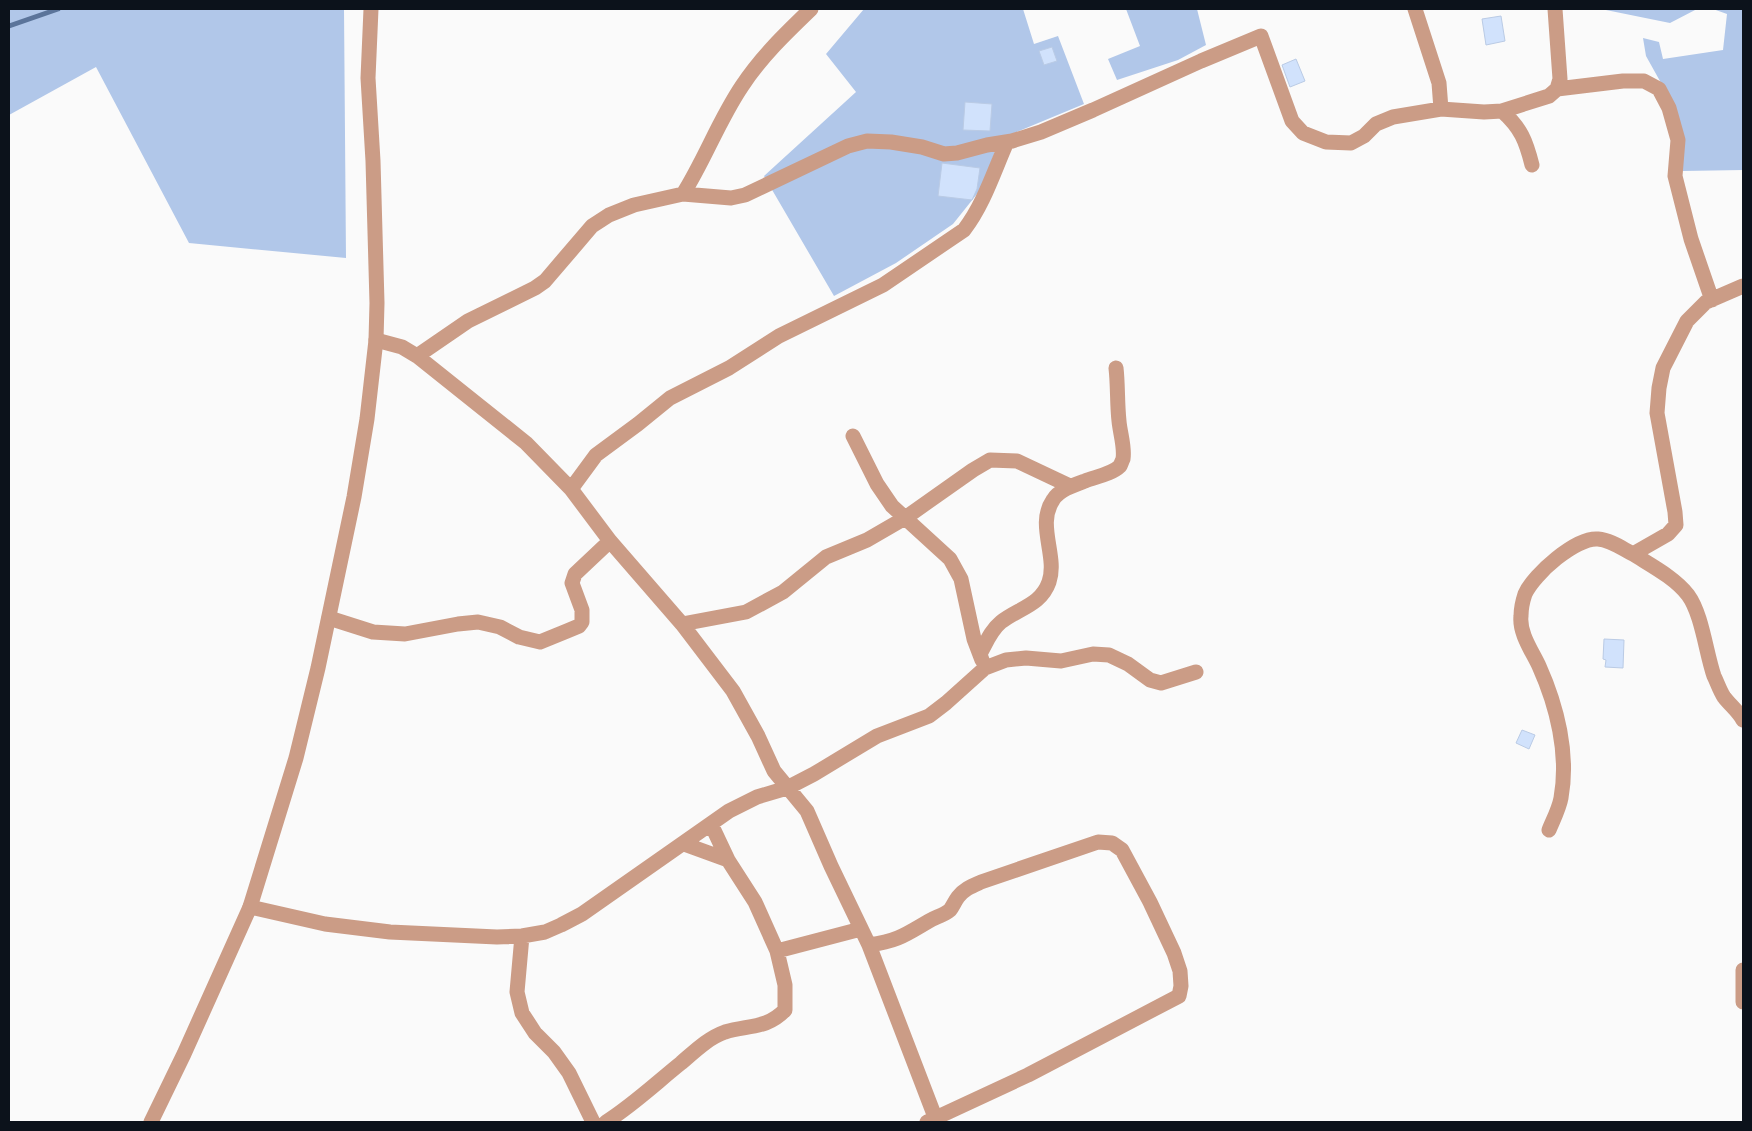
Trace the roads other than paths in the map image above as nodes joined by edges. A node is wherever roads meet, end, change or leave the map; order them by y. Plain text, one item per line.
1 (371, 9) edge
2 (811, 9) edge
3 (1415, 9) edge
4 (1555, 9) edge
5 (1557, 89) junction
6 (1441, 109) junction
7 (1502, 111) junction
8 (1007, 142) junction
9 (1532, 165) dead end
10 (683, 194) junction
11 (1743, 286) edge
12 (1712, 300) junction
13 (376, 340) junction
14 (418, 356) junction
15 (1116, 368) dead end
16 (853, 436) dead end
17 (1070, 486) junction
18 (571, 489) junction
19 (905, 518) junction
20 (610, 541) junction
21 (1633, 554) junction
22 (329, 618) junction
23 (682, 624) junction
24 (980, 654) junction
25 (985, 668) junction
26 (1196, 672) dead end
27 (1743, 720) edge
28 (787, 788) junction
29 (711, 824) junction
30 (1549, 830) dead end
31 (684, 844) junction
32 (728, 860) junction
33 (250, 907) junction
34 (861, 929) junction
35 (522, 936) junction
36 (869, 945) junction
37 (777, 951) junction
38 (1743, 970) edge
39 (1743, 1002) edge
40 (931, 1120) edge
41 (151, 1122) edge
42 (593, 1122) edge
43 (606, 1122) edge

1 - 13 street
2 - 10 street
3 - 6 street
4 - 5 street
5 - 7 street
5 - 12 street
6 - 7 street
6 - 8 street
7 - 9 street
8 - 10 street
8 - 18 street
10 - 14 street
11 - 12 street
12 - 21 street
13 - 14 street
13 - 22 street
14 - 18 street
15 - 17 street
16 - 19 street
17 - 19 street
17 - 24 street
18 - 20 street
19 - 23 street
19 - 24 street
20 - 22 street
20 - 23 street
21 - 27 street
21 - 30 street
22 - 33 street
23 - 28 street
24 - 25 street
25 - 26 street
25 - 28 street
28 - 29 street
28 - 34 street
29 - 31 street
29 - 32 street
31 - 32 street
31 - 35 street
32 - 37 street
33 - 35 street
33 - 41 street
34 - 36 street
34 - 37 street
35 - 42 street
36 - 40 street
36 - 40 street
37 - 43 street
38 - 39 street

